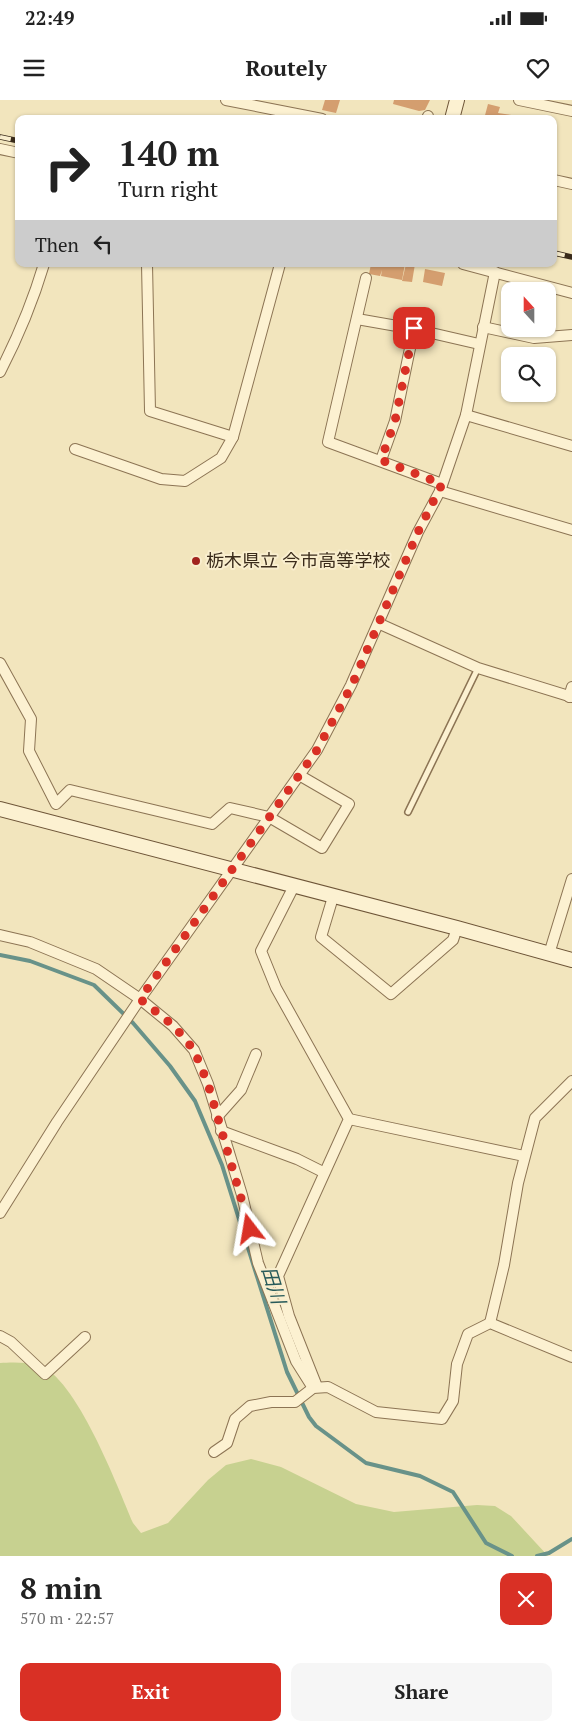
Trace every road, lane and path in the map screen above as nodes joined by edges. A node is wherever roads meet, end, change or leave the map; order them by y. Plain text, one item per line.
1 (226, 100) edge
2 (458, 100) edge
3 (519, 100) edge
4 (262, 104) edge
5 (572, 111) edge
6 (306, 115) edge
7 (453, 115) edge
8 (0, 149) edge
9 (15, 152) edge
10 (557, 181) edge
11 (572, 184) edge
12 (43, 267) edge
13 (147, 267) edge
14 (279, 267) edge
15 (475, 267) edge
16 (495, 272) junction
17 (366, 278) dead end
18 (572, 292) edge
19 (357, 319) junction
20 (483, 327) junction
21 (414, 328) junction
22 (572, 334) edge
23 (479, 344) junction
24 (0, 372) edge
25 (466, 415) junction
26 (233, 437) junction
27 (572, 446) edge
28 (75, 449) dead end
29 (381, 460) junction
30 (441, 488) junction
31 (572, 530) edge
32 (380, 624) junction
33 (0, 663) edge
34 (478, 668) junction
35 (571, 694) edge
36 (299, 775) junction
37 (0, 809) edge
38 (408, 812) dead end
39 (269, 817) junction
40 (230, 869) junction
41 (572, 879) edge
42 (294, 886) junction
43 (333, 897) junction
44 (457, 928) junction
45 (0, 935) edge
46 (550, 954) junction
47 (572, 960) edge
48 (140, 999) junction
49 (256, 1054) dead end
50 (572, 1081) edge
51 (217, 1117) junction
52 (349, 1118) junction
53 (222, 1131) junction
54 (524, 1156) junction
55 (324, 1172) junction
56 (0, 1213) edge
57 (490, 1323) junction
58 (0, 1336) edge
59 (85, 1337) dead end
60 (572, 1357) edge
61 (315, 1388) junction
62 (214, 1452) dead end

1 - 4 street
2 - 7 street
3 - 5 street
4 - 6 street
8 - 9 street
10 - 11 street
12 - 24 street
13 - 26 street
14 - 26 street
15 - 16 street
16 - 18 street
16 - 20 street
17 - 19 street
19 - 21 street
19 - 29 street
20 - 22 street
20 - 23 street
21 - 23 street
21 - 29 street
23 - 25 street
25 - 27 street
25 - 30 street
26 - 28 street
29 - 30 street
30 - 31 street
30 - 32 street
32 - 34 street
32 - 36 street
33 - 39 street
34 - 35 street
34 - 38 lane
36 - 39 street
36 - 39 street
37 - 40 street
39 - 40 street
40 - 42 street
40 - 48 street
41 - 46 street
42 - 43 street
42 - 52 street
43 - 44 street
43 - 44 street
44 - 46 street
45 - 48 street
46 - 47 street
48 - 51 street
48 - 56 street
49 - 51 street
50 - 54 street
51 - 53 street
52 - 54 street
52 - 55 street
53 - 55 street
53 - 61 street
54 - 57 street
55 - 61 street
57 - 60 street
57 - 61 street
58 - 59 street
61 - 62 street

